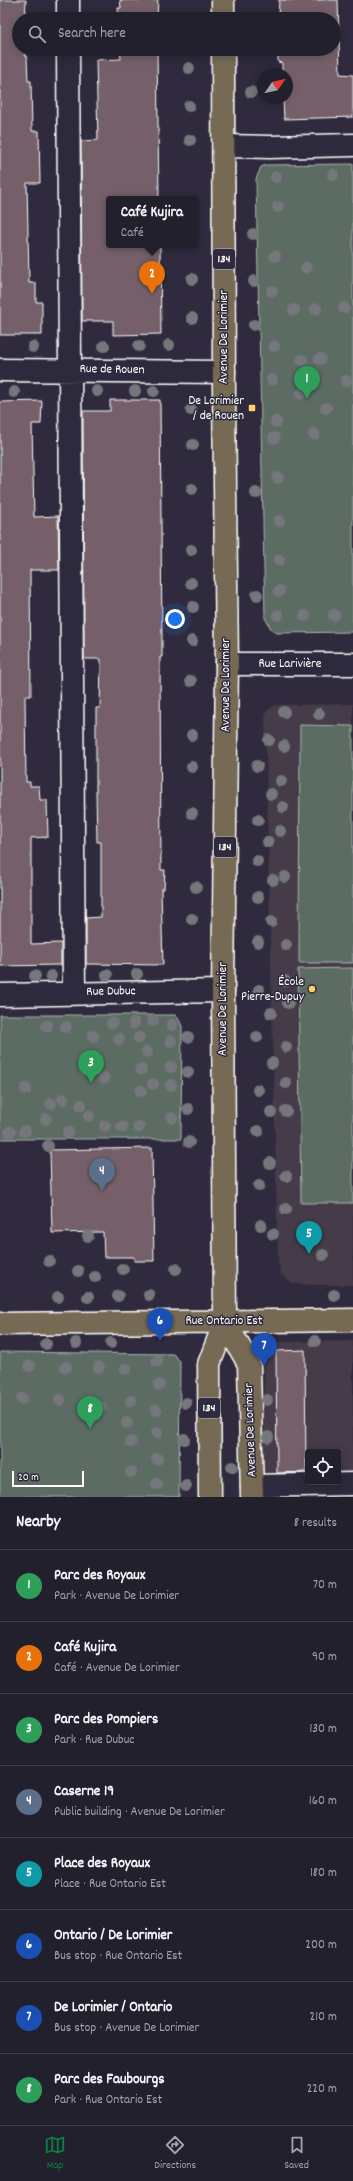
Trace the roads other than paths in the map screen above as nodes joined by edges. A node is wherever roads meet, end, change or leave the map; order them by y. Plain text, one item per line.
1 (68, 0) edge
2 (223, 0) edge
3 (68, 12) edge
4 (223, 12) edge
5 (68, 56) edge
6 (223, 56) edge
7 (353, 145) edge
8 (224, 146) junction
9 (69, 369) junction
10 (0, 370) edge
11 (224, 372) junction
12 (227, 664) junction
13 (353, 664) edge
14 (223, 991) junction
15 (74, 993) junction
16 (0, 995) edge
17 (353, 1320) edge
18 (225, 1322) junction
19 (0, 1324) edge
20 (353, 1484) edge
21 (252, 1491) edge
22 (210, 1497) edge

1 - 3 street
2 - 4 main road
5 - 9 street
6 - 8 main road, Avenue De Lorimier / 134
7 - 8 street
8 - 11 main road, Avenue De Lorimier / 134
9 - 10 street, Rue de Rouen
9 - 11 street, Rue de Rouen
9 - 15 street
11 - 12 main road, Avenue De Lorimier / 134
12 - 13 street, Rue Larivière
12 - 14 main road, Avenue De Lorimier / 134
14 - 15 street, Rue Dubuc
14 - 18 main road, Avenue De Lorimier / 134
15 - 16 street, Rue Dubuc
17 - 18 main road, Rue Ontario Est
18 - 19 main road, Rue Ontario Est
18 - 21 main road, Avenue De Lorimier
18 - 22 main road, Avenue De Lorimier / 134
20 - 21 street

